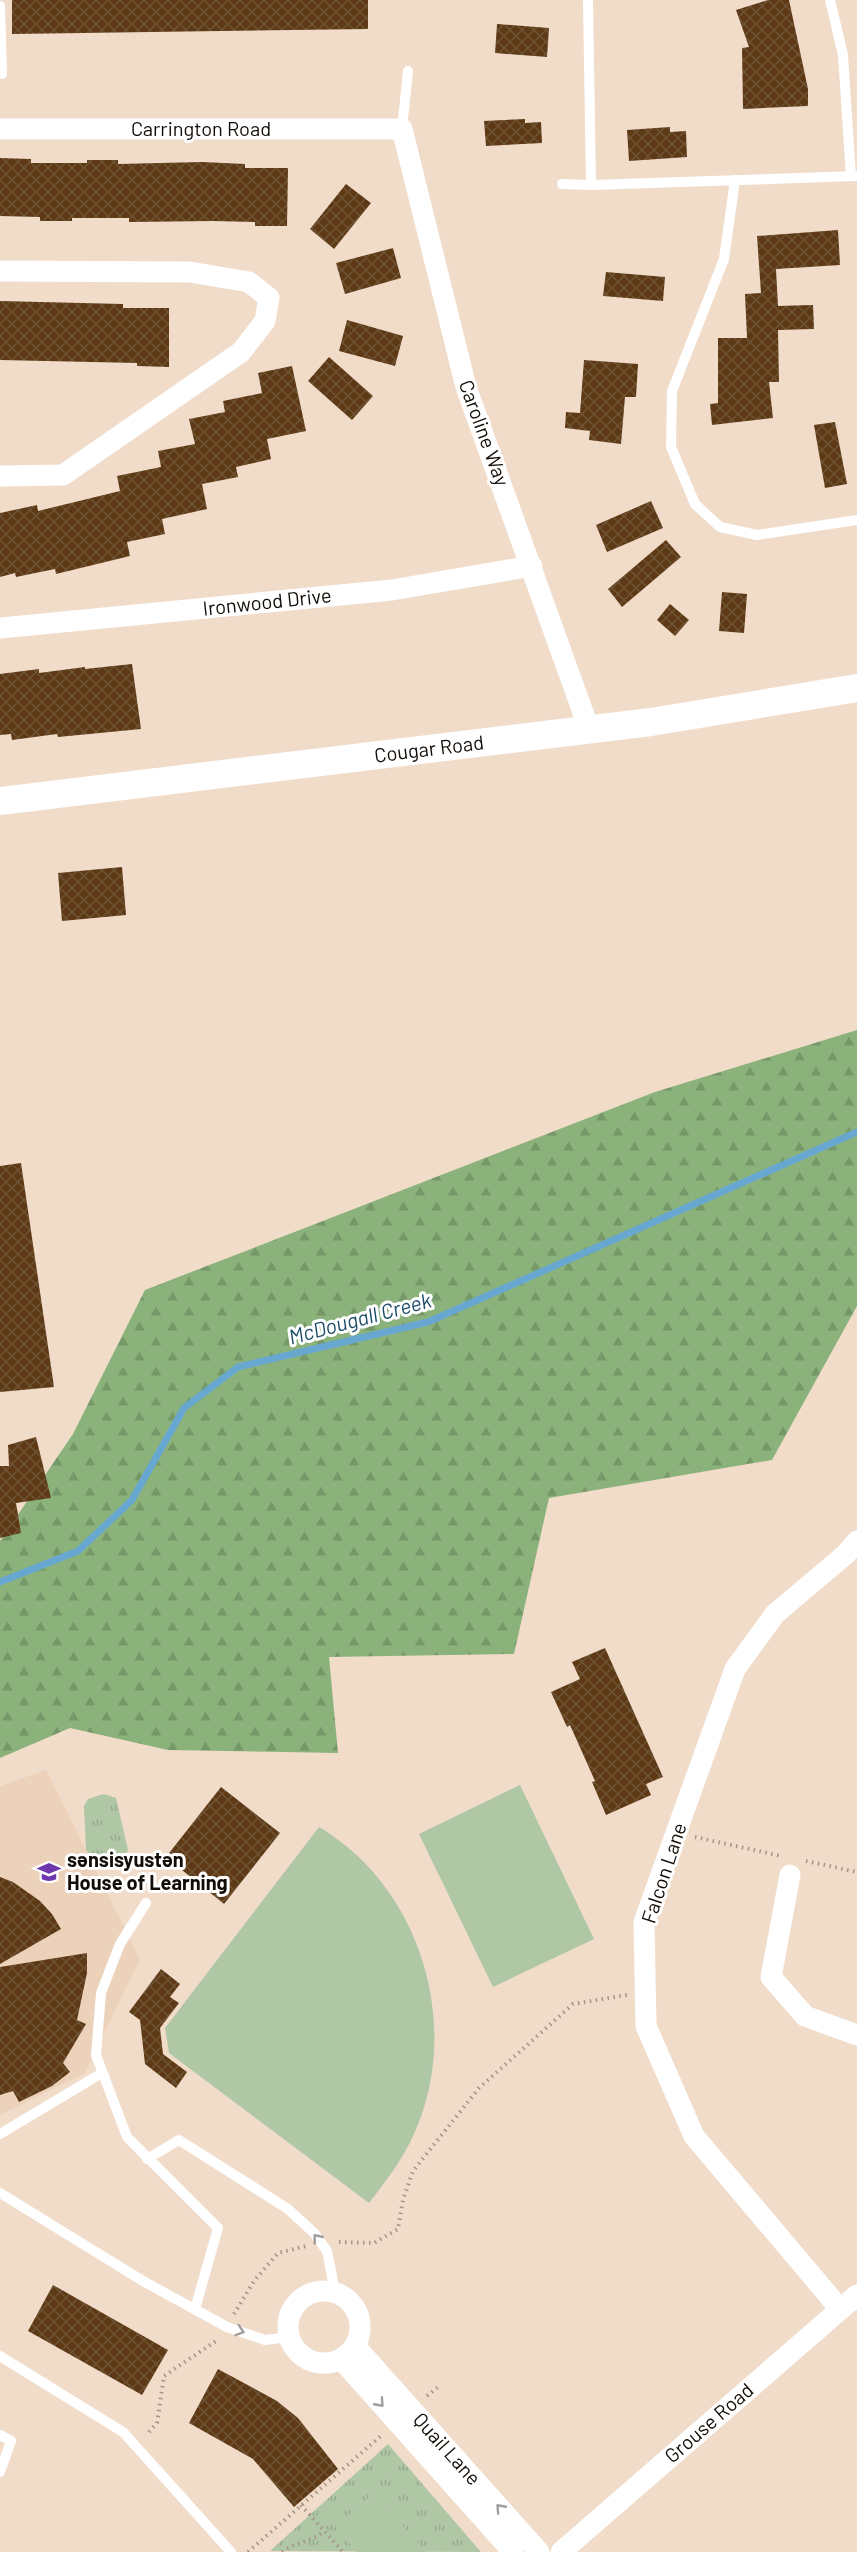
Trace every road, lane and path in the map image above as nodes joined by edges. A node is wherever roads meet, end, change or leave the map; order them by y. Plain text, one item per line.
1 (588, 0) edge
2 (830, 0) edge
3 (0, 6) edge
4 (408, 71) dead end
5 (2, 74) dead end
6 (0, 129) edge
7 (402, 129) junction
8 (854, 176) edge
9 (735, 180) junction
10 (562, 184) dead end
11 (591, 185) junction
12 (0, 271) edge
13 (0, 476) edge
14 (857, 520) edge
15 (532, 566) junction
16 (0, 628) edge
17 (857, 688) edge
18 (589, 729) junction
19 (0, 801) edge
20 (857, 1541) edge
21 (677, 1833) junction
22 (793, 1864) junction
23 (857, 1872) edge
24 (146, 1903) dead end
25 (645, 1991) junction
26 (857, 2035) edge
27 (102, 2073) junction
28 (0, 2134) edge
29 (147, 2159) junction
30 (0, 2193) edge
31 (332, 2242) dead end
32 (315, 2243) dead end
33 (335, 2292) junction
34 (857, 2295) edge
35 (195, 2309) junction
36 (840, 2309) junction
37 (230, 2322) dead end
38 (223, 2334) dead end
39 (289, 2337) junction
40 (349, 2352) junction
41 (0, 2356) edge
42 (387, 2431) dead end
43 (149, 2432) dead end
44 (0, 2435) edge
45 (0, 2472) edge
46 (301, 2505) junction
47 (324, 2531) junction
48 (231, 2552) edge
49 (248, 2552) edge
50 (282, 2552) edge
51 (343, 2552) edge
52 (513, 2552) edge
53 (539, 2552) edge
54 (561, 2552) edge

1 - 11 lane
2 - 8 lane
3 - 5 lane
4 - 7 lane
6 - 7 street, Carrington Road
7 - 15 street, Caroline Way
8 - 9 lane
9 - 11 lane
9 - 14 lane
10 - 11 lane
12 - 13 street
15 - 16 street, Ironwood Drive
15 - 18 street, Caroline Way
17 - 18 street, Cougar Road
18 - 19 street, Cougar Road
20 - 21 street, Falcon Lane
21 - 22 path
21 - 25 street, Falcon Lane
22 - 23 path
22 - 26 street
24 - 27 lane
25 - 31 path
25 - 36 street, Falcon Lane
27 - 28 lane
27 - 29 lane
33 -> 29 lane
29 - 35 lane
30 - 35 lane
32 - 37 path
33 - 39 street
33 - 40 street
34 - 36 street, Grouse Road
35 -> 39 lane
36 - 54 street, Grouse Road
38 - 43 path
39 - 40 street
40 -> 52 street, Quail Lane
53 -> 40 street, Quail Lane
41 - 48 lane
42 - 46 path
44 - 45 lane
46 - 47 path
46 - 49 path
47 - 50 path
47 - 51 path

